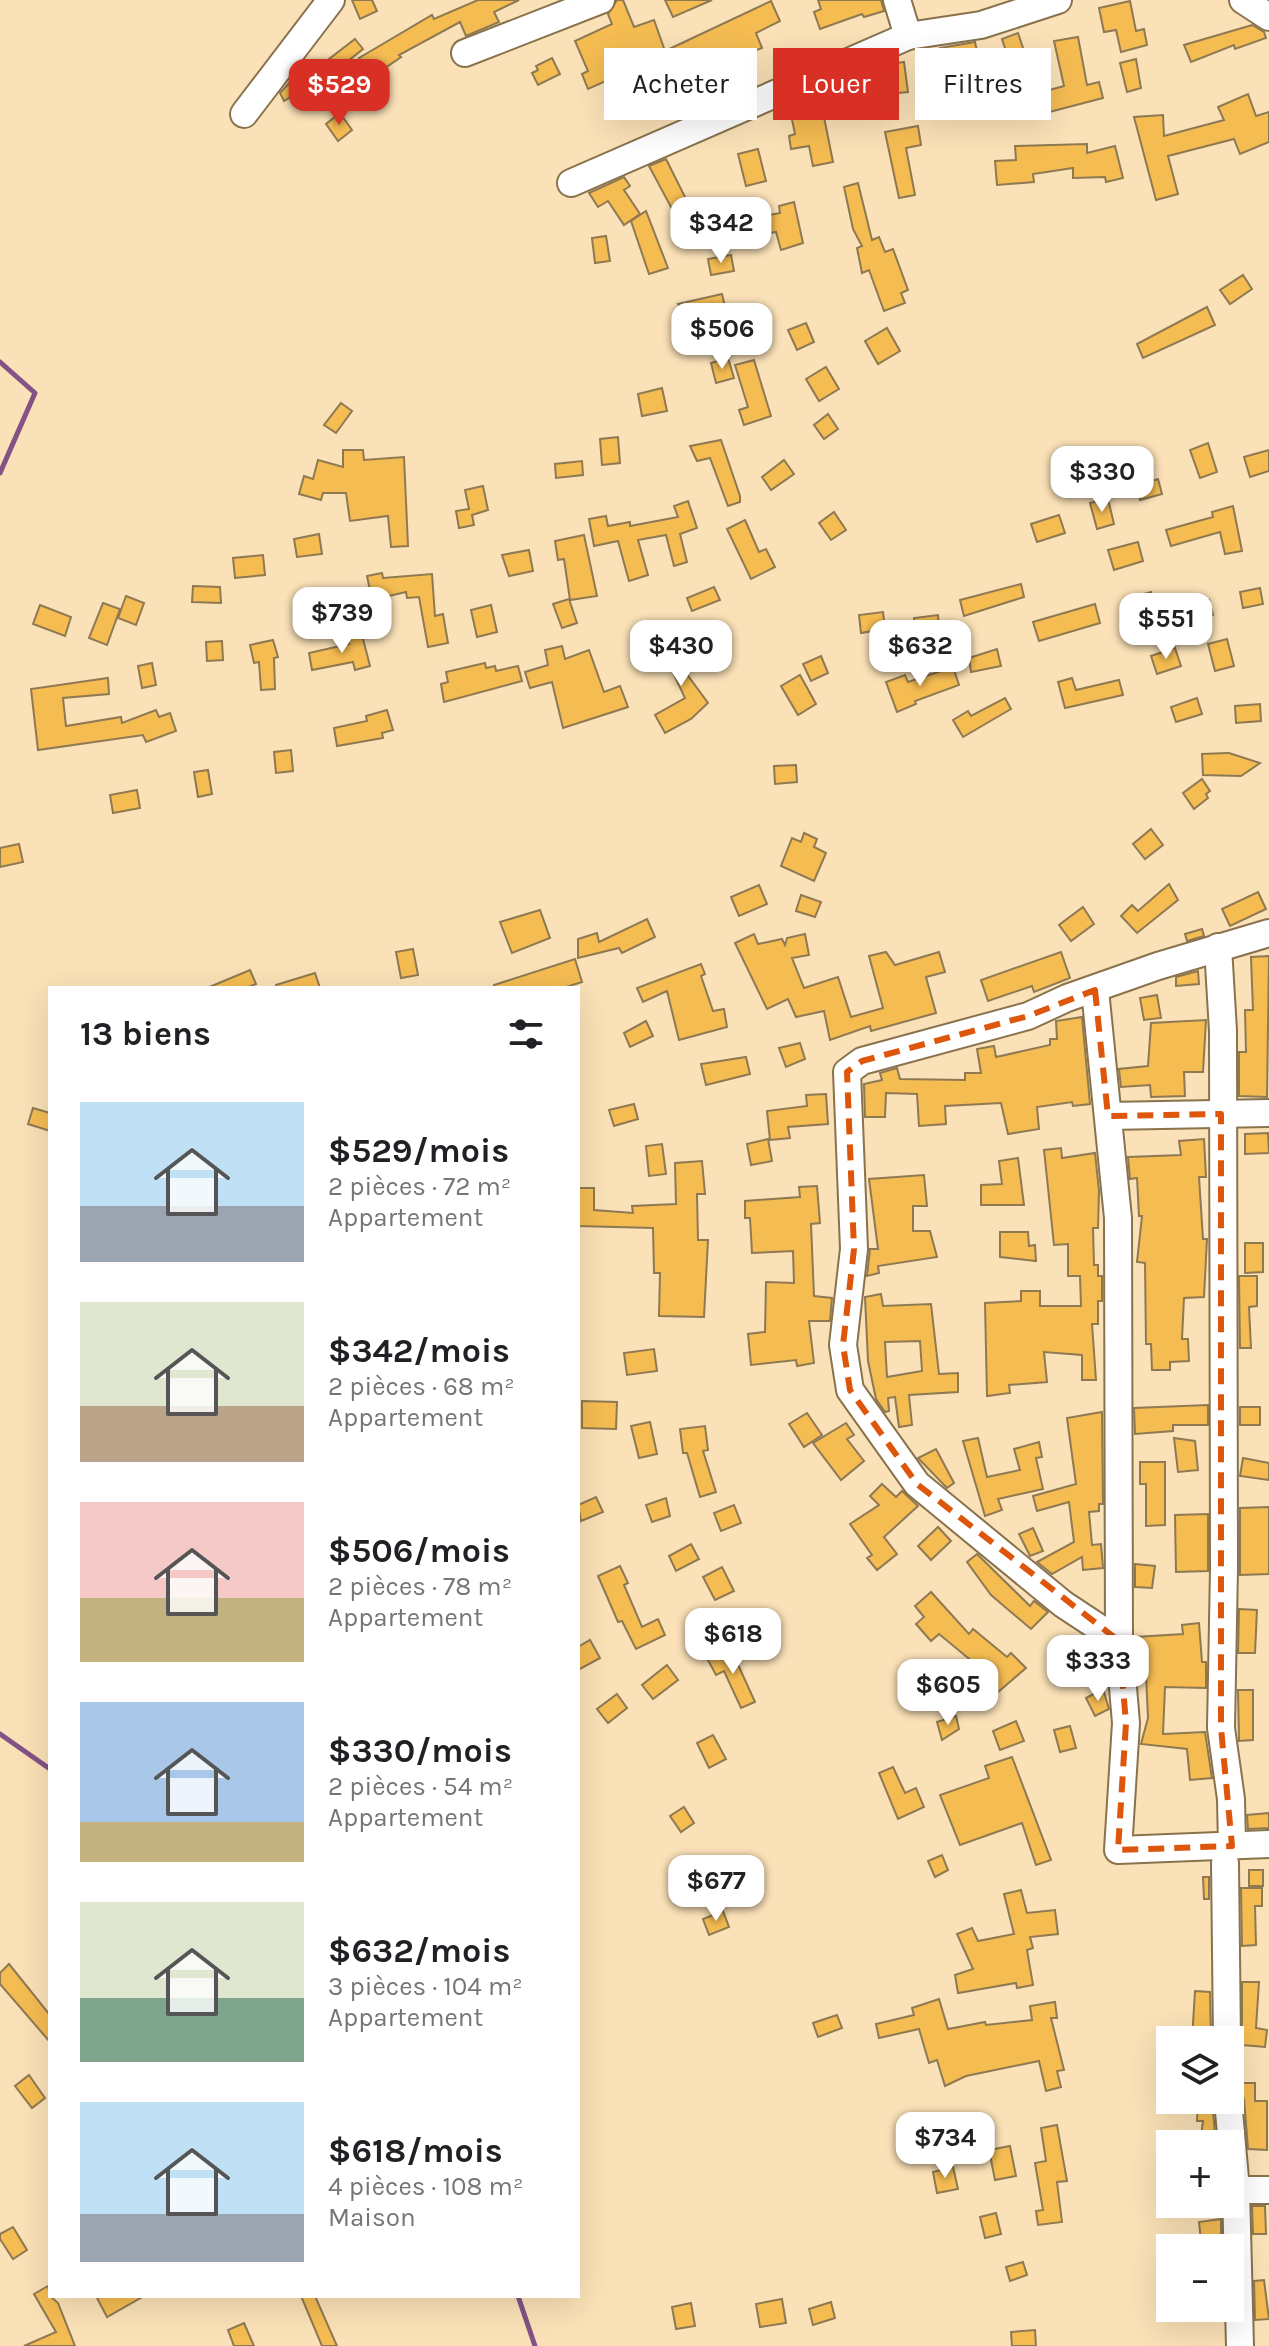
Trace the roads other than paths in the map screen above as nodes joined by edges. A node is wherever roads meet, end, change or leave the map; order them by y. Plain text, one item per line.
1 (331, 0) edge
2 (601, 0) edge
3 (897, 0) edge
4 (1058, 0) edge
5 (1243, 0) edge
6 (1269, 17) edge
7 (908, 36) junction
8 (465, 53) dead end
9 (244, 114) dead end
10 (571, 183) dead end
11 (1269, 933) edge
12 (1218, 947) junction
13 (1095, 990) junction
14 (1269, 1113) edge
15 (1221, 1114) junction
16 (1108, 1116) junction
17 (1119, 1641) junction
18 (1269, 1844) edge
19 (1229, 1855) junction
20 (1227, 2026) edge
21 (1244, 2190) edge
22 (1269, 2190) edge
23 (1237, 2218) edge
24 (1240, 2346) edge

1 - 9 street
2 - 8 street
3 - 7 street
4 - 7 street
5 - 6 street
7 - 10 street
11 - 12 street
12 - 13 street
12 - 15 street
13 - 16 street
13 - 17 street
14 - 15 street
15 - 16 street
15 - 19 street
16 - 17 street
17 - 19 street
18 - 19 street
19 - 20 street
21 - 22 street
23 - 24 street

